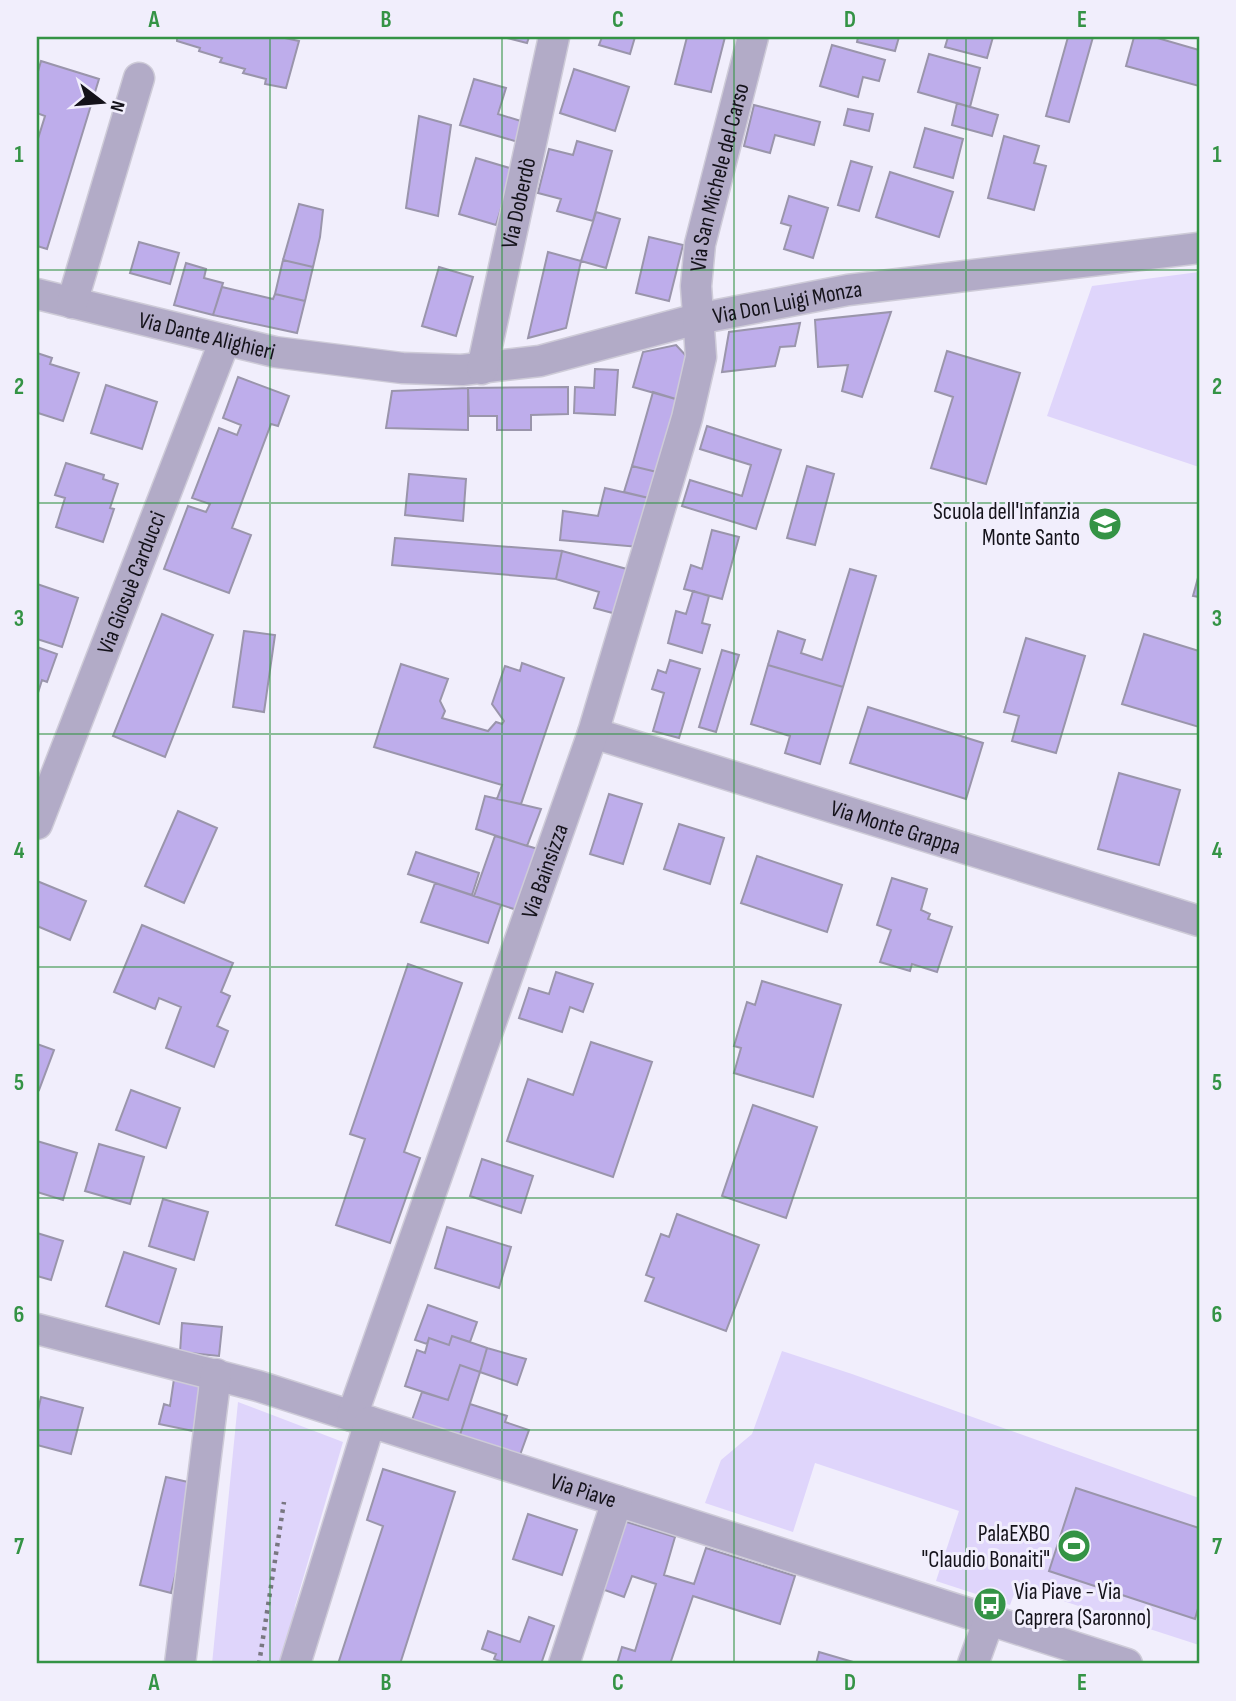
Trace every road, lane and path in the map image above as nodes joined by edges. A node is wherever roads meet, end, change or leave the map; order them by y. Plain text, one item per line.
1 (554, 37) edge
2 (753, 37) edge
3 (139, 78) dead end
4 (1199, 248) edge
5 (37, 294) edge
6 (72, 303) junction
7 (697, 320) junction
8 (225, 340) junction
9 (380, 366) joint
10 (482, 369) junction
11 (593, 733) junction
12 (37, 824) edge
13 (1199, 921) edge
14 (37, 1329) edge
15 (216, 1374) junction
16 (361, 1419) junction
17 (617, 1501) junction
18 (284, 1502) dead end
19 (989, 1620) junction
20 (180, 1664) edge
21 (259, 1664) edge
22 (295, 1664) edge
23 (564, 1664) edge
24 (973, 1664) edge
25 (1127, 1664) edge

1 - 10 street, Via Doberdò
2 - 7 street, Via San Michele del Carso
3 - 6 street
4 - 7 street, Via Don Luigi Monza
5 - 6 street, Via Dante Alighieri
6 - 8 street, Via Dante Alighieri
7 - 10 street, Via Don Luigi Monza
7 - 11 street, Via Bainsizza
8 - 9 street, Via Dante Alighieri
8 - 12 street, Via Giosuè Carducci
9 - 10 street, Via Don Luigi Monza
11 - 13 street, Via Monte Grappa
11 - 16 street, Via Bainsizza
14 - 15 street, Via Piave
15 - 16 street, Via Piave
15 - 20 street
16 - 17 street, Via Piave
16 - 22 street, Via Bainsizza
17 - 19 street, Via Piave
17 - 23 street
18 - 21 path
19 - 24 street
19 - 25 street, Via Piave

